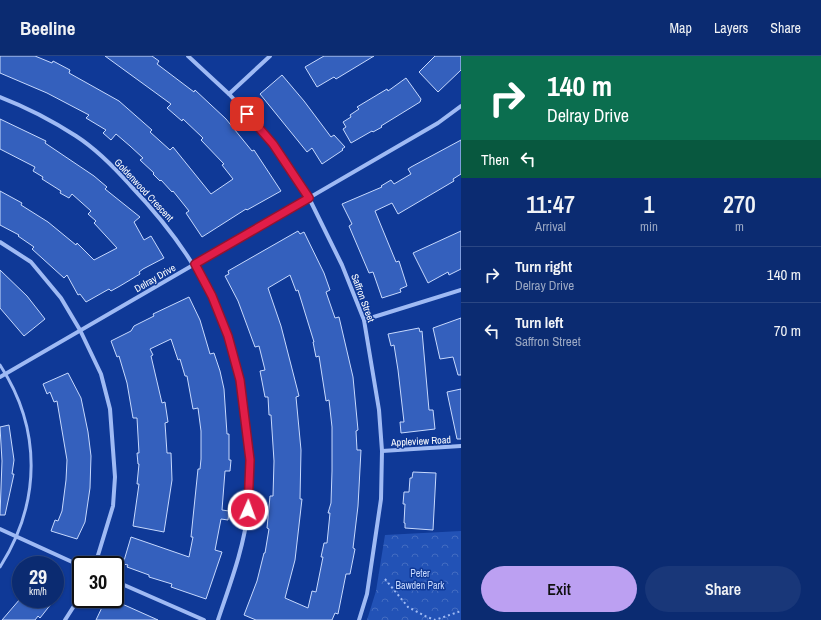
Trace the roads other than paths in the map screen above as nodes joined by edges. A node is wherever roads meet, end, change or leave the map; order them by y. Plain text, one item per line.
1 (188, 56) edge
2 (270, 56) edge
3 (229, 94) junction
4 (0, 97) edge
5 (461, 106) edge
6 (309, 198) junction
7 (0, 242) edge
8 (195, 264) junction
9 (461, 290) edge
10 (364, 320) junction
11 (80, 330) junction
12 (0, 365) edge
13 (6, 374) junction
14 (0, 377) edge
15 (461, 446) edge
16 (382, 451) junction
17 (0, 529) edge
18 (18, 536) junction
19 (98, 556) edge
20 (72, 562) edge
21 (0, 567) edge
22 (124, 585) edge
23 (73, 608) edge
24 (65, 620) edge
25 (204, 620) edge
26 (218, 620) edge
27 (359, 620) edge

1 - 3 street, Saffron Street
2 - 3 street
3 - 6 street, Saffron Street
4 - 8 street, Goldenwood Crescent
5 - 6 street, Delray Drive
6 - 8 street, Delray Drive
6 - 10 street, Saffron Street
7 - 11 street
8 - 11 street, Delray Drive
8 - 26 street, Goldenwood Crescent
9 - 10 street
10 - 16 street, Saffron Street
11 - 13 street, Delray Drive
11 - 19 street
12 - 13 lane
13 - 14 street, Delray Drive
13 - 18 lane
15 - 16 street, Appleview Road
16 - 27 street, Saffron Street
17 - 18 street
18 - 20 street
18 - 21 lane
22 - 25 street
23 - 24 street

